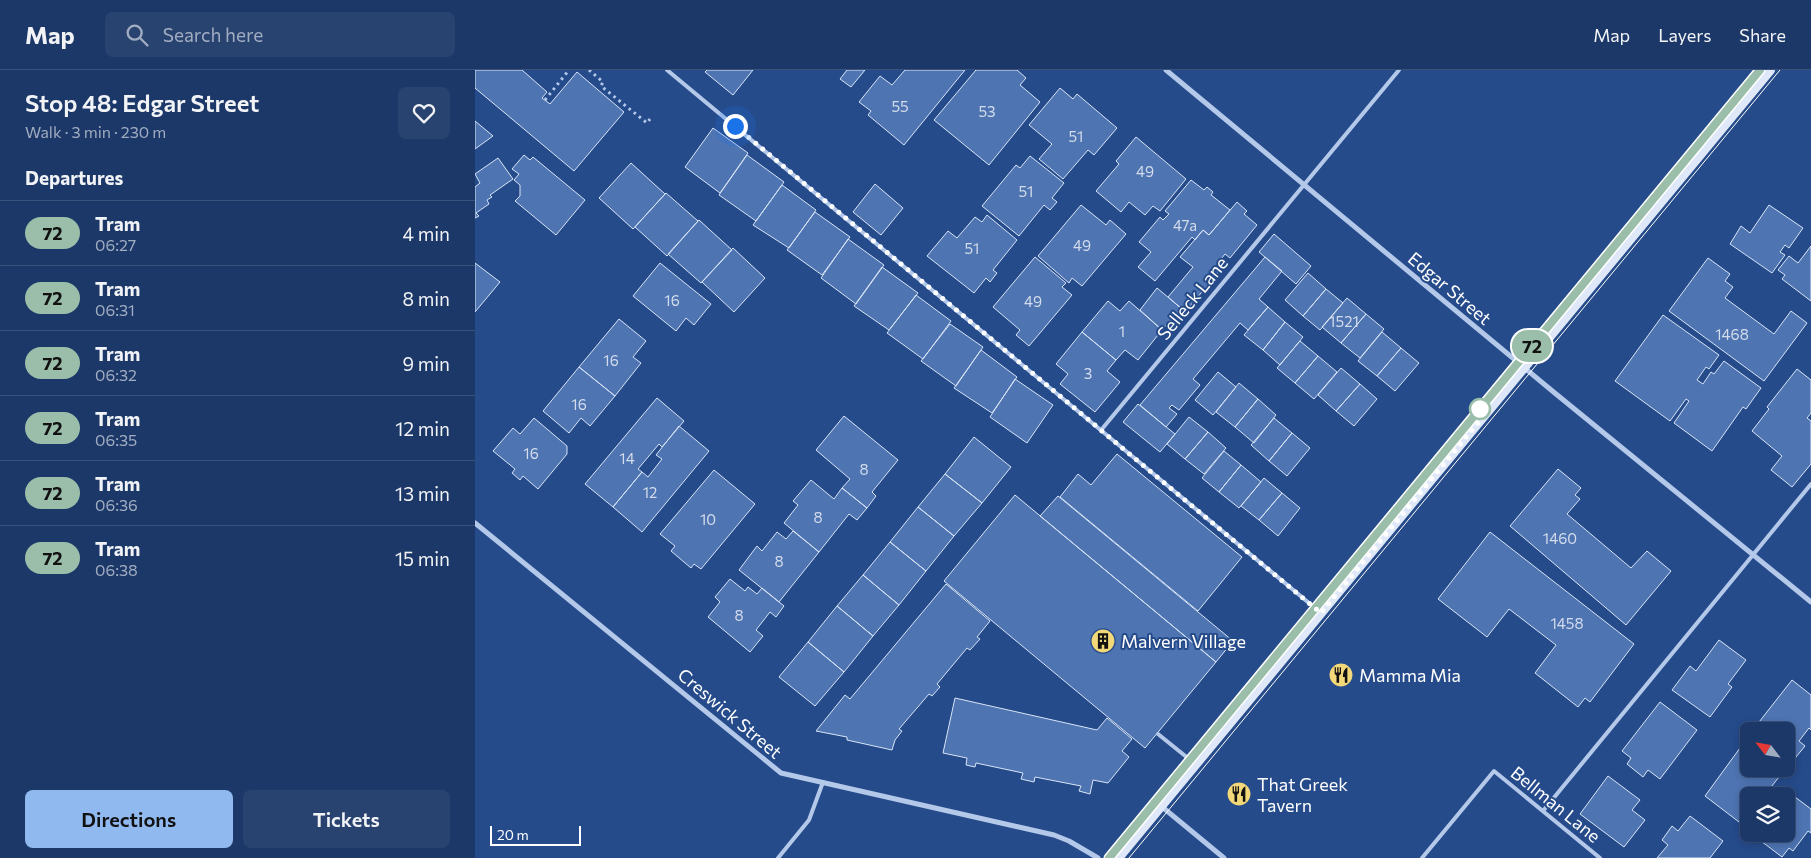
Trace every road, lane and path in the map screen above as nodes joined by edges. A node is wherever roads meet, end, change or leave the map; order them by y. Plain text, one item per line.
1 (569, 70) edge
2 (589, 70) edge
3 (667, 70) edge
4 (1166, 70) edge
5 (1399, 70) edge
6 (1769, 70) edge
7 (594, 72) edge
8 (545, 100) dead end
9 (650, 119) dead end
10 (1304, 185) junction
11 (1524, 367) junction
12 (1102, 429) junction
13 (1811, 484) edge
14 (475, 522) edge
15 (1753, 554) junction
16 (1811, 602) edge
17 (1321, 613) junction
18 (1158, 734) dead end
19 (1196, 764) junction
20 (823, 782) junction
21 (1161, 806) junction
22 (1543, 811) junction
23 (778, 858) edge
24 (1098, 858) edge
25 (1118, 858) edge
26 (1224, 858) edge
27 (1422, 858) edge
28 (1600, 858) edge

1 - 8 path
2 - 7 path
3 - 12 lane
4 - 10 street, Edgar Street
5 - 10 lane, Selleck Lane
6 - 11 main road
7 - 9 path
10 - 11 street, Edgar Street
10 - 12 lane, Selleck Lane
11 - 15 street, Edgar Street
11 - 17 main road
12 - 17 lane
13 - 15 lane
14 - 20 street, Creswick Street
15 - 16 street, Edgar Street
15 - 22 lane
17 - 19 main road
18 - 19 lane
19 - 21 main road
20 - 23 lane
20 - 24 street, Creswick Street
21 - 25 main road
21 - 26 street
22 - 27 lane, Bellman Lane
22 - 28 lane, Bellman Lane

